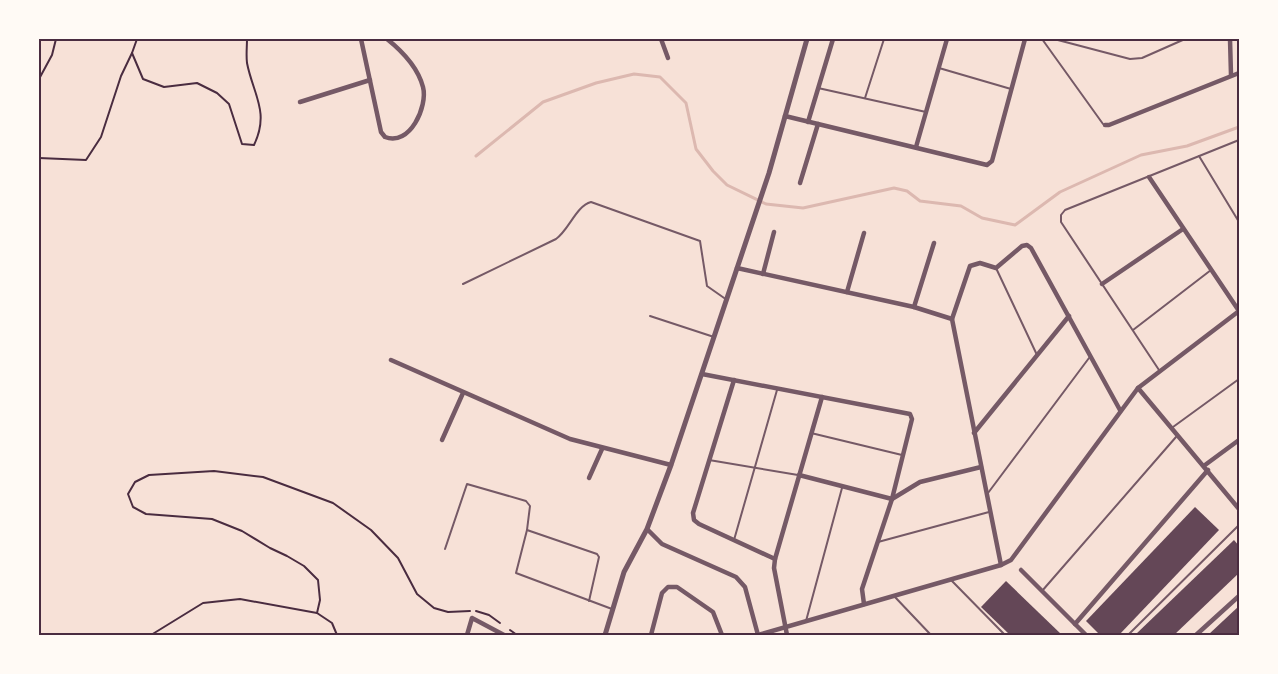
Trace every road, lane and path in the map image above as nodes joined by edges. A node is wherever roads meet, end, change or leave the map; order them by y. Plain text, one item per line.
1 (56, 39) edge
2 (136, 39) edge
3 (247, 39) edge
4 (361, 39) edge
5 (387, 39) edge
6 (662, 39) edge
7 (807, 39) edge
8 (833, 39) edge
9 (884, 39) edge
10 (947, 39) edge
11 (1025, 39) edge
12 (1042, 39) edge
13 (1054, 39) edge
14 (1185, 39) edge
15 (1230, 39) edge
16 (132, 53) junction
17 (668, 58) dead end
18 (939, 68) junction
19 (1239, 73) edge
20 (1231, 75) junction
21 (39, 79) edge
22 (370, 80) junction
23 (818, 88) junction
24 (1011, 89) junction
25 (865, 98) junction
26 (300, 102) dead end
27 (926, 112) junction
28 (785, 116) junction
29 (808, 122) junction
30 (818, 124) junction
31 (1105, 125) joint
32 (1239, 140) edge
33 (916, 147) junction
34 (1199, 156) junction
35 (39, 158) edge
36 (1149, 177) junction
37 (800, 183) dead end
38 (1239, 222) edge
39 (1183, 229) junction
40 (774, 232) dead end
41 (864, 233) dead end
42 (934, 243) dead end
43 (737, 268) junction
44 (996, 268) junction
45 (1211, 270) junction
46 (763, 273) junction
47 (463, 284) dead end
48 (1102, 284) junction
49 (847, 292) junction
50 (727, 300) junction
51 (914, 307) junction
52 (1239, 311) edge
53 (650, 316) dead end
54 (1069, 316) junction
55 (952, 319) junction
56 (1133, 330) junction
57 (714, 337) junction
58 (1037, 356) junction
59 (1091, 356) junction
60 (391, 360) dead end
61 (1159, 370) junction
62 (702, 374) junction
63 (1239, 379) edge
64 (734, 380) junction
65 (778, 388) junction
66 (1138, 388) junction
67 (463, 393) junction
68 (822, 397) junction
69 (1120, 410) junction
70 (1173, 427) junction
71 (812, 433) junction
72 (974, 433) junction
73 (1179, 434) junction
74 (442, 440) dead end
75 (1239, 440) edge
76 (602, 448) junction
77 (903, 456) junction
78 (709, 460) junction
79 (671, 465) junction
80 (755, 467) junction
81 (981, 467) junction
82 (1206, 468) junction
83 (800, 475) junction
84 (589, 478) dead end
85 (843, 486) junction
86 (987, 495) junction
87 (892, 499) junction
88 (1239, 509) edge
89 (990, 512) junction
90 (1239, 525) edge
91 (647, 529) junction
92 (527, 530) junction
93 (734, 540) junction
94 (878, 542) junction
95 (445, 549) dead end
96 (775, 559) junction
97 (1001, 565) junction
98 (1021, 570) dead end
99 (951, 580) junction
100 (1042, 591) junction
101 (894, 596) junction
102 (1239, 596) edge
103 (589, 600) junction
104 (864, 604) junction
105 (612, 609) junction
106 (317, 613) junction
107 (806, 621) junction
108 (1075, 624) junction
109 (785, 627) junction
110 (151, 635) edge
111 (337, 635) edge
112 (467, 635) edge
113 (504, 635) edge
114 (517, 635) edge
115 (605, 635) edge
116 (651, 635) edge
117 (722, 635) edge
118 (758, 635) edge
119 (787, 635) edge
120 (931, 635) edge
121 (1005, 635) edge
122 (1086, 635) edge
123 (1128, 635) edge
124 (1197, 635) edge

1 - 21 path
2 - 16 path
3 - 16 path
4 - 22 street
5 - 22 street
6 - 17 street
7 - 28 street
8 - 23 street
9 - 25 lane
10 - 18 street
11 - 24 street
12 - 31 lane
13 - 14 lane
15 - 20 street
16 - 35 path
18 - 24 lane
18 - 27 street
19 - 20 street
20 - 31 street
22 - 26 street
23 - 25 lane
23 - 29 street
24 - 33 street
25 - 27 lane
27 - 33 street
28 - 29 street
28 - 43 street
29 - 30 street
30 - 33 street
30 - 37 street
32 - 34 lane
34 - 36 lane
34 - 38 lane
36 - 39 street
36 - 48 lane
39 - 45 street
39 - 48 street
40 - 46 street
41 - 49 street
42 - 51 street
43 - 46 street
43 - 50 street
44 - 54 street
44 - 55 street
44 - 58 lane
45 - 52 street
45 - 56 lane
46 - 49 street
47 - 50 lane
48 - 56 lane
49 - 51 street
50 - 57 street
51 - 55 street
52 - 61 street
53 - 57 lane
54 - 58 street
54 - 59 street
55 - 72 street
56 - 61 lane
57 - 62 street
58 - 72 street
59 - 69 street
59 - 86 lane
60 - 67 street
61 - 66 street
62 - 64 street
62 - 79 street
63 - 70 lane
64 - 65 street
64 - 78 street
65 - 68 street
65 - 80 lane
66 - 69 street
66 - 70 street
67 - 74 street
67 - 76 street
68 - 71 street
68 - 77 street
69 - 97 street
70 - 73 street
71 - 77 lane
71 - 83 street
72 - 81 street
73 - 82 street
73 - 100 lane
75 - 82 street
76 - 79 street
76 - 84 street
77 - 87 street
78 - 80 lane
78 - 93 street
79 - 91 street
80 - 83 lane
80 - 93 lane
81 - 86 street
81 - 87 street
82 - 88 street
82 - 108 street
83 - 85 street
83 - 96 street
85 - 87 street
85 - 107 lane
86 - 89 street
87 - 94 street
89 - 94 lane
89 - 97 street
90 - 123 lane
91 - 105 street
91 - 118 street
92 - 95 lane
92 - 103 lane
92 - 103 lane
93 - 96 street
94 - 104 street
96 - 109 street
97 - 99 street
98 - 100 street
99 - 101 street
99 - 121 lane
100 - 108 street
101 - 104 street
101 - 120 lane
102 - 124 street
103 - 105 lane
104 - 107 street
105 - 115 street
106 - 110 path
106 - 111 path
106 - 114 path
107 - 109 street
108 - 122 street
109 - 118 street
109 - 119 street
112 - 113 street
116 - 117 street

